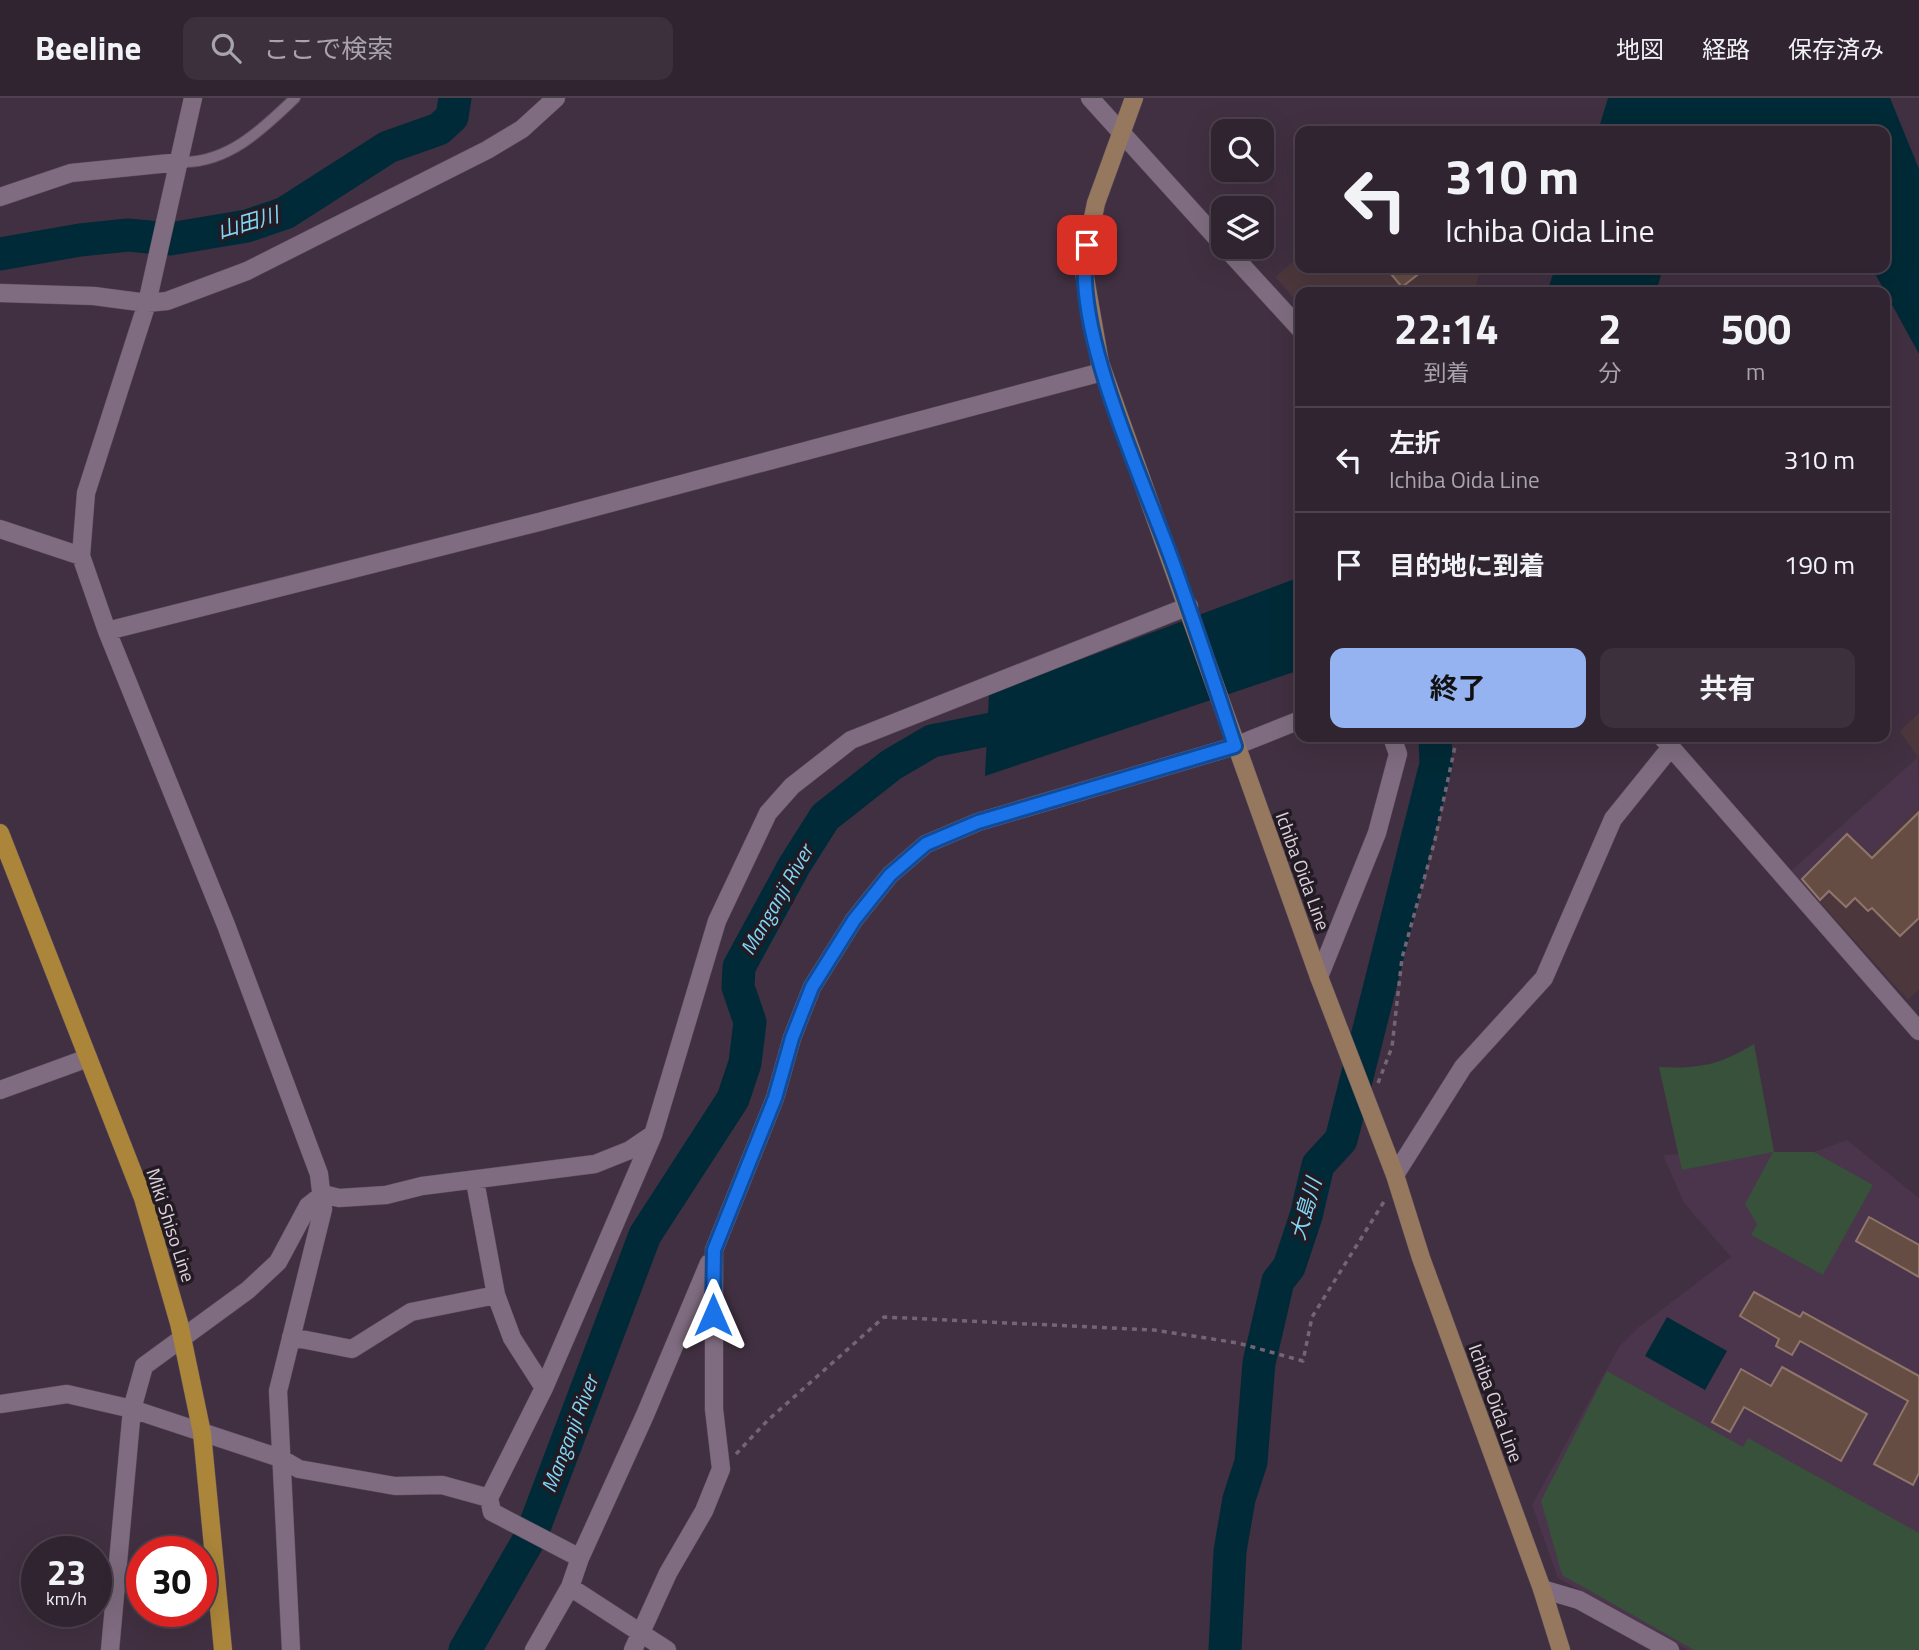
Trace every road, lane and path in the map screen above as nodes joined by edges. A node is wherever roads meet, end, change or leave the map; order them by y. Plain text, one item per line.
1 (193, 98) edge
2 (295, 98) edge
3 (556, 98) edge
4 (1090, 98) edge
5 (1134, 98) edge
6 (1122, 135) junction
7 (178, 169) junction
8 (0, 197) edge
9 (1211, 232) edge
10 (1236, 259) edge
11 (0, 293) edge
12 (149, 296) junction
13 (1295, 323) edge
14 (1102, 372) junction
15 (0, 529) edge
16 (81, 556) junction
17 (1192, 614) junction
18 (107, 631) junction
19 (1295, 721) edge
20 (1233, 739) junction
21 (1394, 742) edge
22 (1456, 742) edge
23 (1667, 742) edge
24 (0, 833) edge
25 (1319, 977) junction
26 (1919, 1031) edge
27 (88, 1058) junction
28 (0, 1090) edge
29 (1367, 1103) junction
30 (653, 1135) junction
31 (1395, 1175) junction
32 (475, 1181) junction
33 (323, 1194) junction
34 (714, 1250) junction
35 (496, 1295) junction
36 (182, 1336) junction
37 (291, 1337) junction
38 (544, 1388) junction
39 (0, 1404) edge
40 (132, 1409) junction
41 (202, 1433) junction
42 (280, 1458) junction
43 (721, 1469) junction
44 (491, 1505) junction
45 (580, 1558) junction
46 (570, 1587) junction
47 (1542, 1589) junction
48 (642, 1632) junction
49 (110, 1650) edge
50 (223, 1650) edge
51 (291, 1650) edge
52 (534, 1650) edge
53 (633, 1650) edge
54 (667, 1650) edge
55 (1561, 1650) edge
56 (1671, 1650) edge

1 - 7 street
2 - 7 lane
3 - 12 street
4 - 6 street
5 - 6 main road, Ichiba Oida Line
6 - 9 street
6 - 14 main road, Ichiba Oida Line
7 - 8 street
7 - 12 street
10 - 13 street
11 - 12 street
12 - 16 street
14 - 17 main road, Ichiba Oida Line
14 - 18 street
15 - 16 street
16 - 18 street
17 - 20 main road, Ichiba Oida Line
17 - 30 street
18 - 33 street
19 - 20 street
20 - 25 main road, Ichiba Oida Line
20 - 34 street
21 - 25 street
22 - 29 path
23 - 26 street
23 - 31 street
24 - 27 main road, Miki Shiso Line
25 - 29 main road, Ichiba Oida Line
27 - 28 street
27 - 36 main road, Miki Shiso Line
29 - 31 main road, Ichiba Oida Line
30 - 32 street
30 - 38 street
31 - 43 path
31 - 47 main road, Ichiba Oida Line
32 - 33 street
32 - 35 street
33 - 36 street
33 - 37 street
34 - 43 street
34 - 45 street
35 - 37 street
35 - 38 street
36 - 40 street
36 - 41 main road, Miki Shiso Line
37 - 42 street
38 - 44 street
39 - 40 street
40 - 41 street
40 - 49 street
41 - 42 street
41 - 50 main road, Miki Shiso Line
42 - 44 street
42 - 51 street
43 - 48 street
44 - 45 street
45 - 46 street
46 - 48 street
46 - 52 street
47 - 55 main road, Ichiba Oida Line
47 - 56 street
48 - 53 street
48 - 54 street

